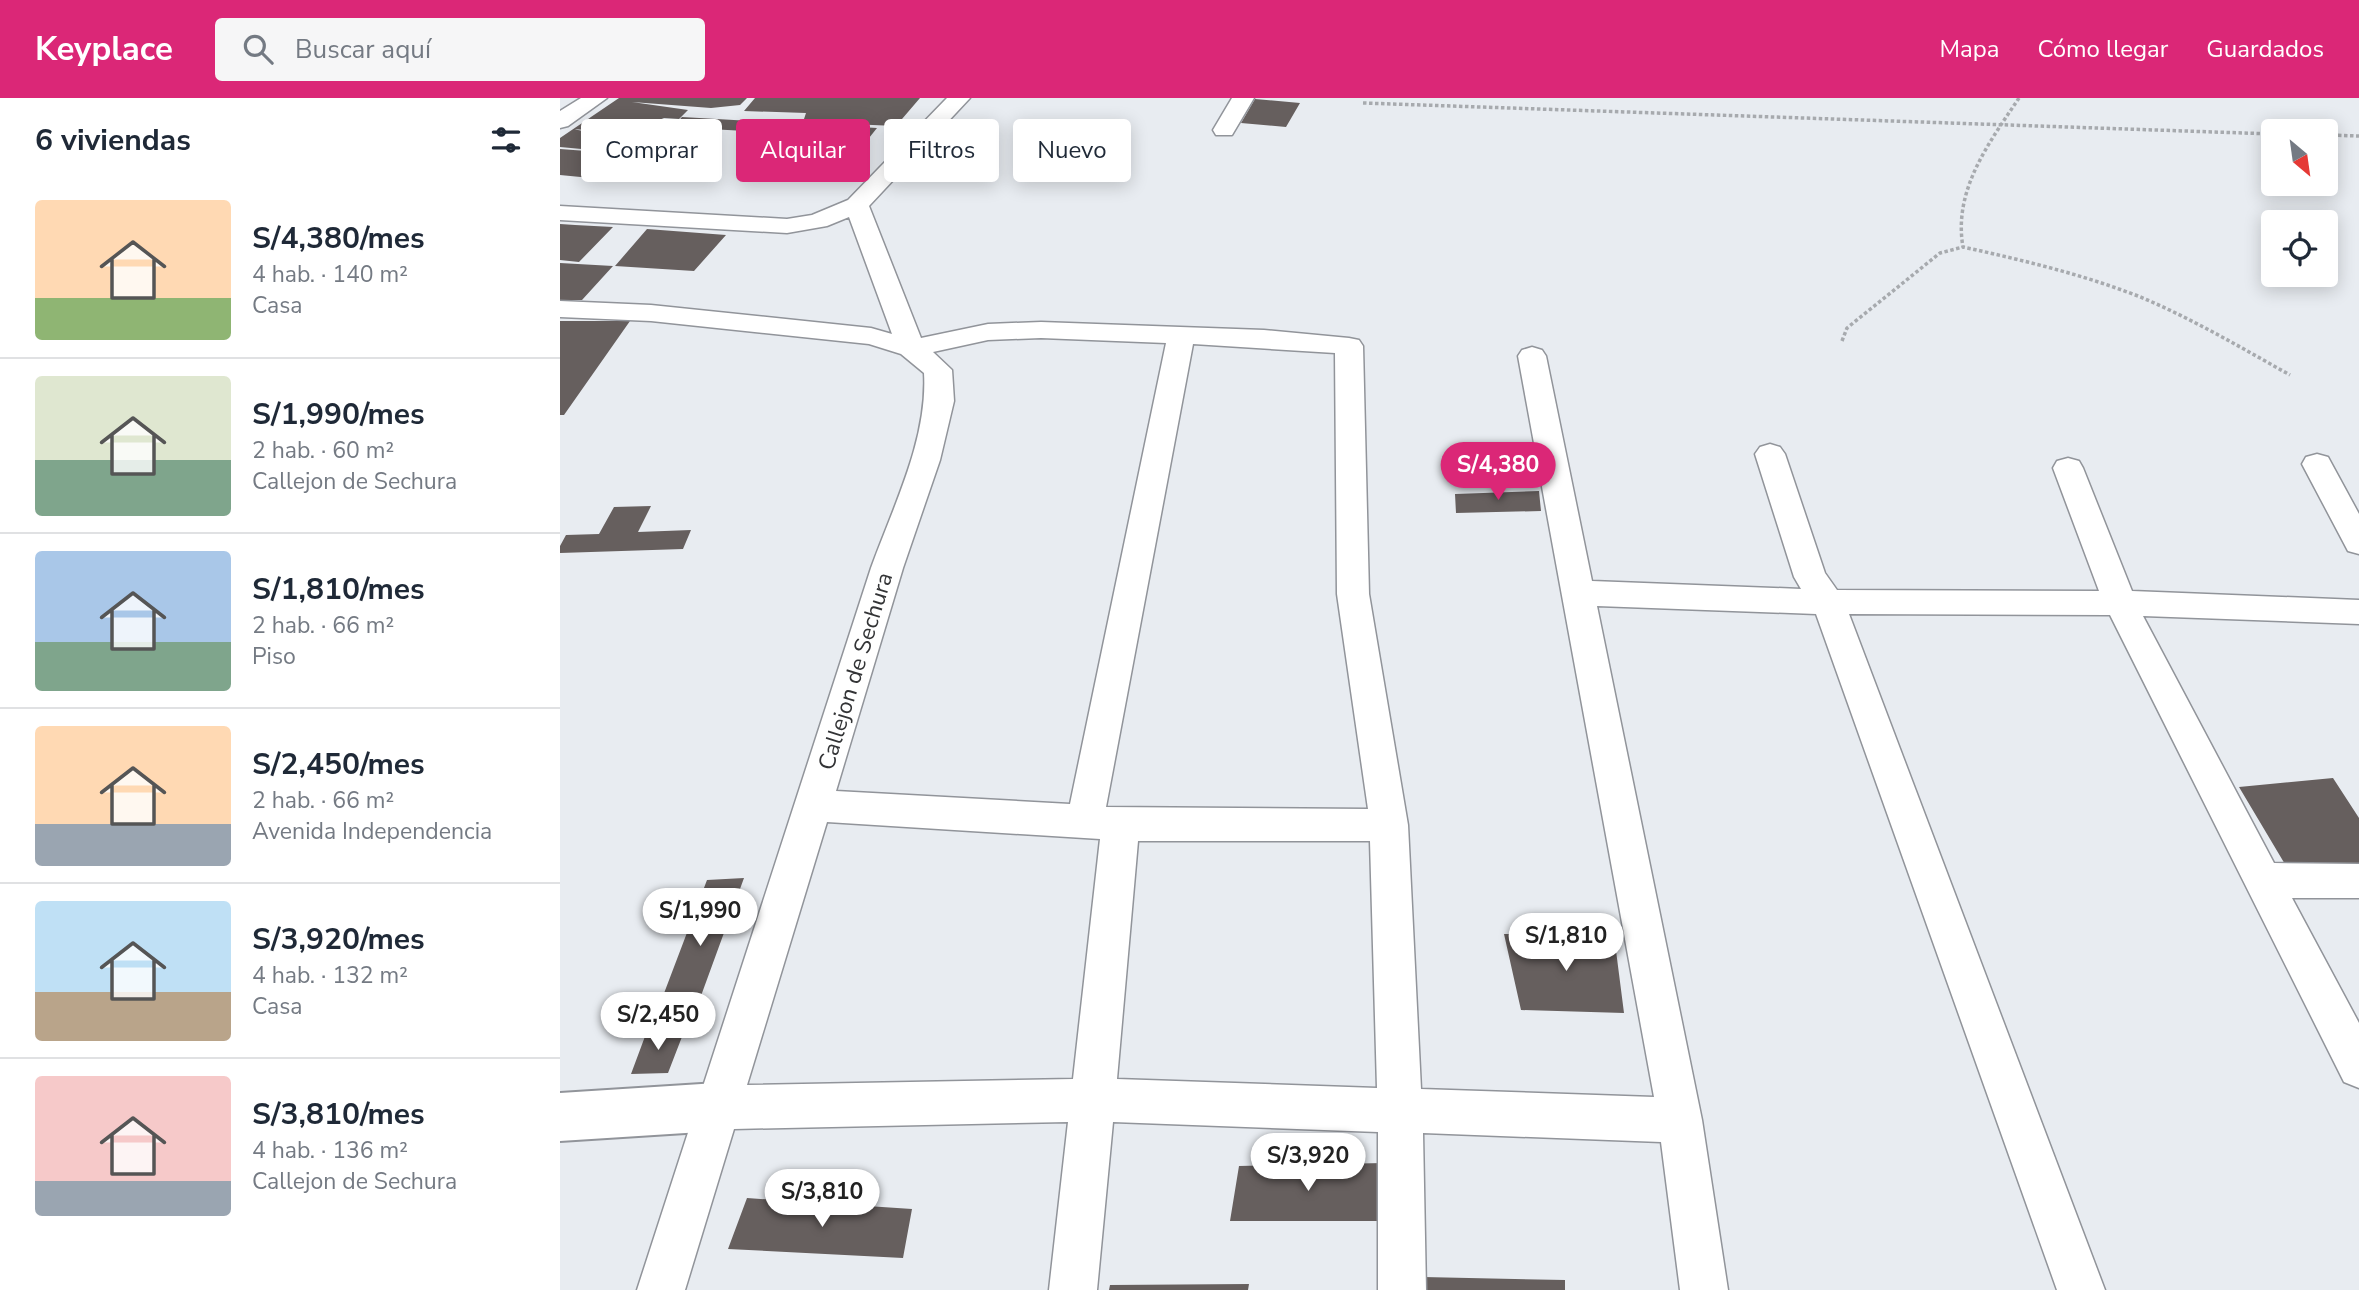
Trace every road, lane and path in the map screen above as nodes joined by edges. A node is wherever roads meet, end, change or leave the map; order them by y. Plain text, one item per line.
1 (596, 98) edge
2 (959, 98) edge
3 (1243, 98) edge
4 (2019, 98) edge
5 (1363, 103) dead end
6 (560, 121) edge
7 (2001, 125) junction
8 (1224, 130) dead end
9 (2261, 134) edge
10 (2338, 135) edge
11 (2359, 136) edge
12 (858, 205) junction
13 (560, 214) edge
14 (1963, 247) junction
15 (560, 309) edge
16 (1181, 335) junction
17 (1842, 341) dead end
18 (911, 348) junction
19 (1532, 356) dead end
20 (2290, 375) dead end
21 (1770, 454) dead end
22 (2317, 464) dead end
23 (2068, 468) dead end
24 (2359, 542) edge
25 (1577, 593) junction
26 (1828, 602) junction
27 (2120, 603) junction
28 (2359, 612) edge
29 (813, 805) junction
30 (1103, 823) junction
31 (1389, 825) junction
32 (2263, 880) junction
33 (2359, 881) edge
34 (2359, 1067) edge
35 (1093, 1100) junction
36 (718, 1107) junction
37 (1399, 1110) junction
38 (560, 1117) edge
39 (1680, 1120) junction
40 (661, 1290) edge
41 (1073, 1290) edge
42 (1402, 1290) edge
43 (1704, 1290) edge
44 (2081, 1290) edge

1 - 6 street
2 - 12 street
3 - 8 street
4 - 7 path
5 - 7 path
7 - 9 path
7 - 14 path
10 - 11 path
12 - 13 street
12 - 18 street
14 - 17 path
14 - 20 path
15 - 18 street
16 - 18 street
16 - 30 street
16 - 31 street
18 - 29 street, Callejon de Sechura
19 - 25 street
21 - 26 street
22 - 24 street
23 - 27 street
25 - 26 street
25 - 39 street
26 - 27 street
26 - 44 street
27 - 28 street
27 - 32 street
29 - 30 street
29 - 36 street, Callejon de Sechura
30 - 31 street
30 - 35 street
31 - 37 street
32 - 33 street
32 - 34 street
35 - 36 street
35 - 37 street
35 - 41 street
36 - 38 street
36 - 40 street, Callejon de Sechura
37 - 39 street
37 - 42 street
39 - 43 street

